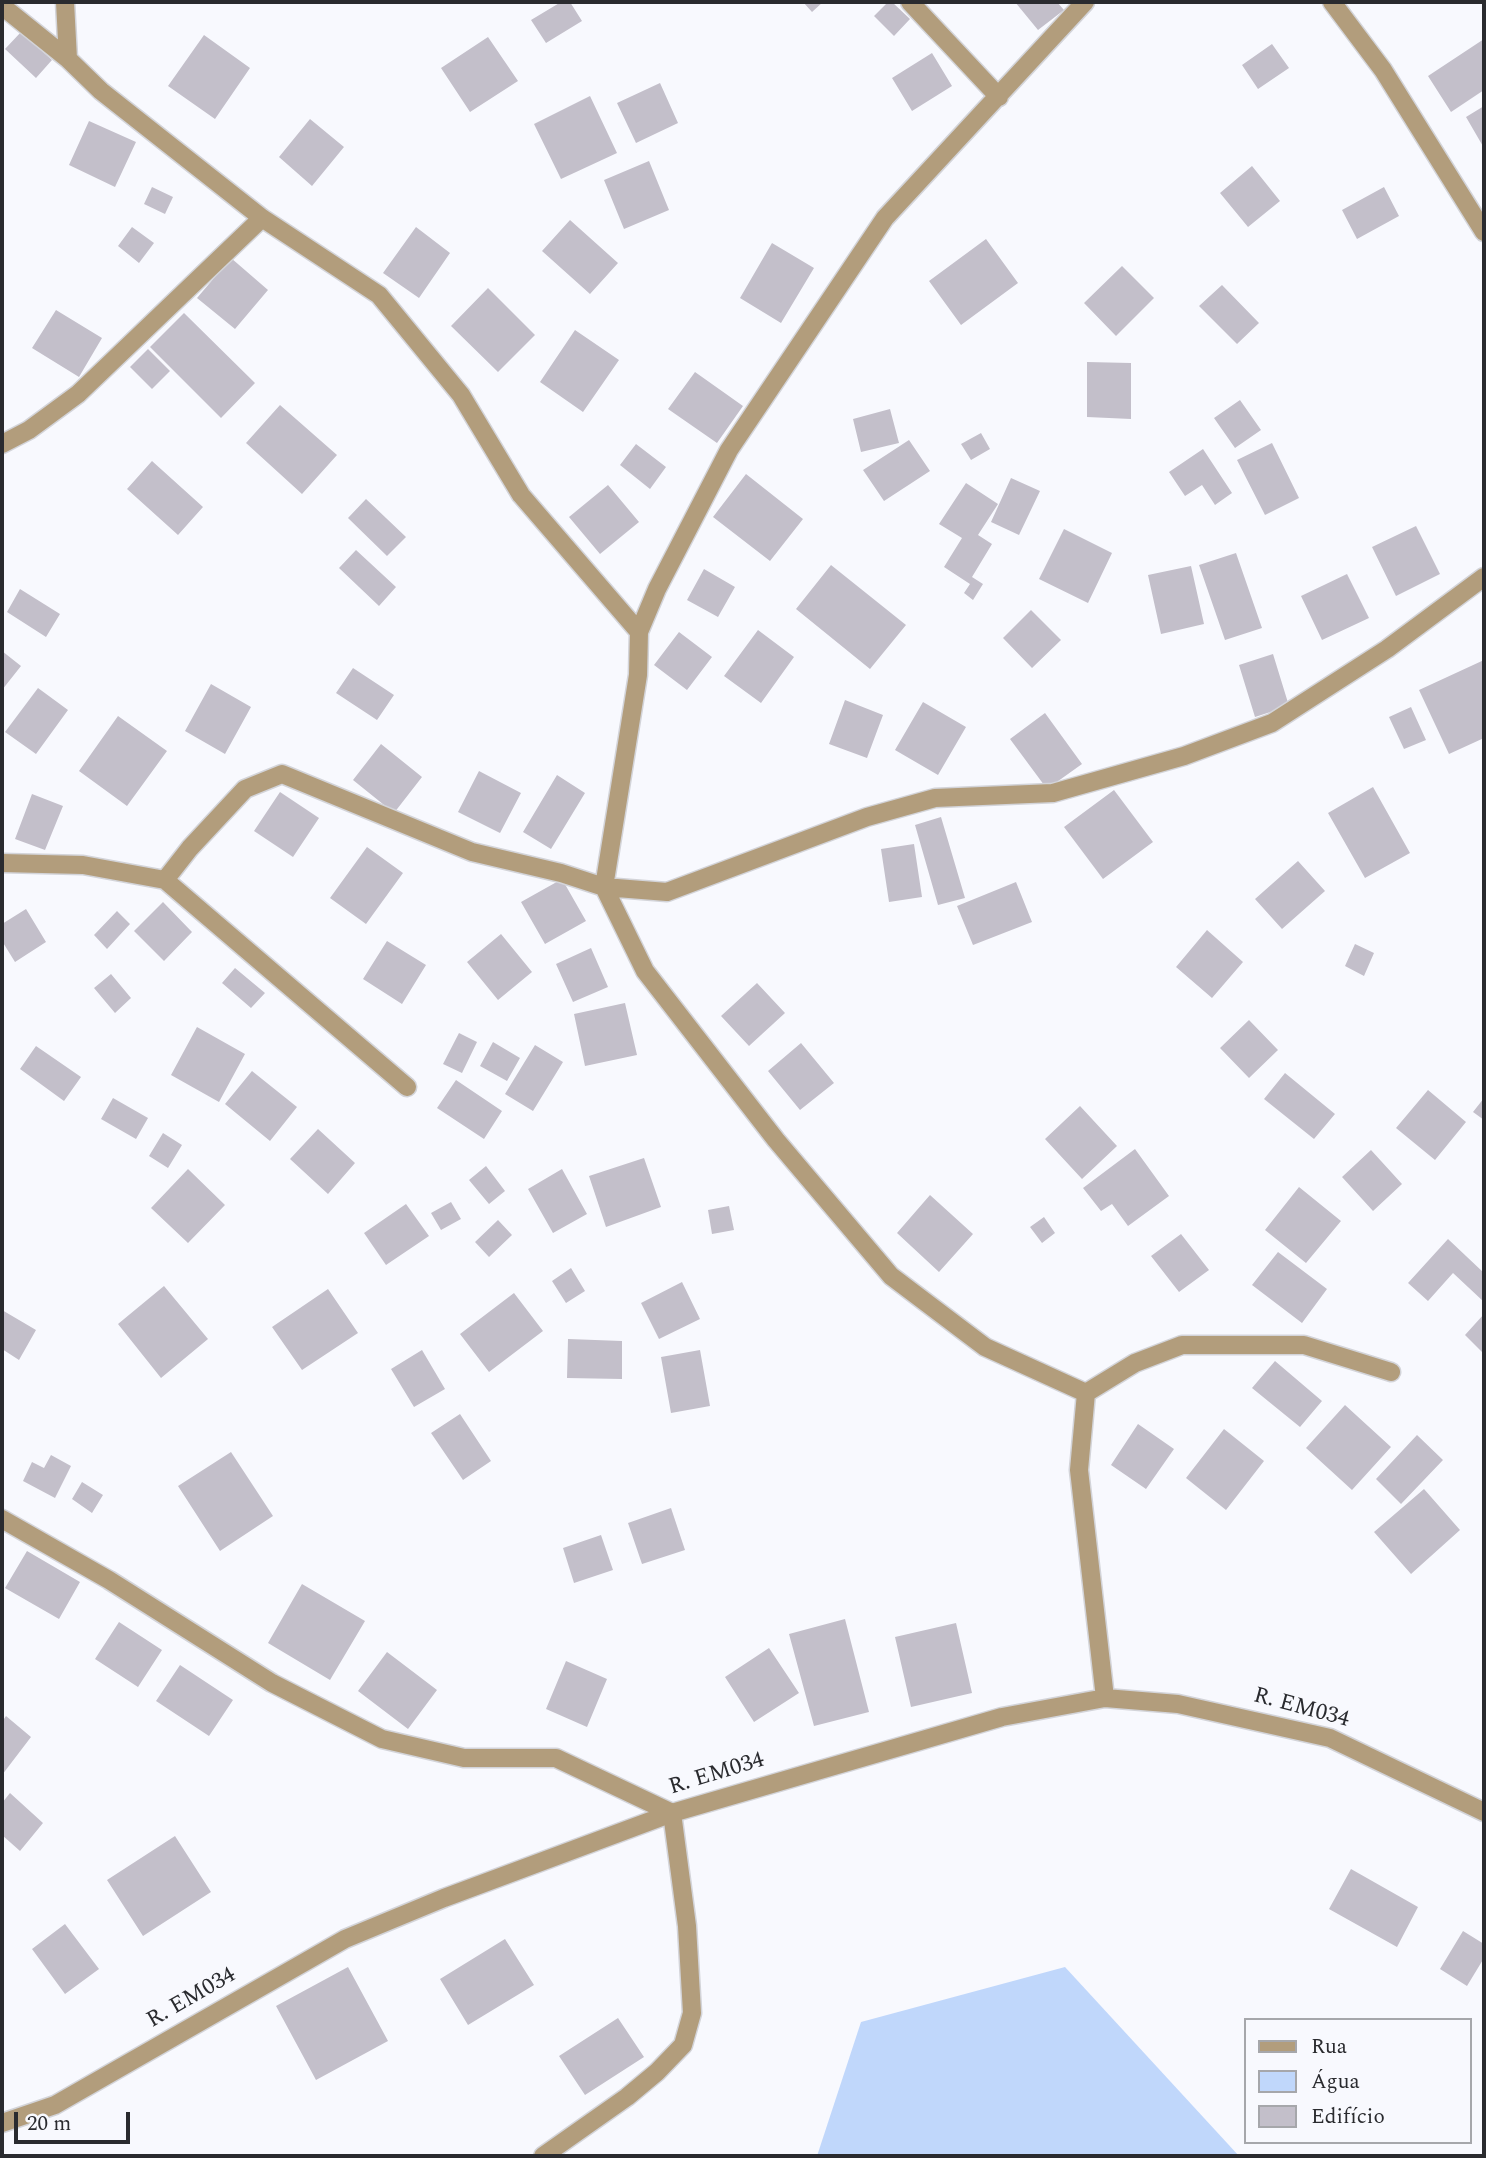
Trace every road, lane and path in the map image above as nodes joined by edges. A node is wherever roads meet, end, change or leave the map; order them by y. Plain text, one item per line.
1 (65, 2) edge
2 (911, 2) edge
3 (1085, 2) edge
4 (1332, 2) edge
5 (2, 6) edge
6 (68, 59) junction
7 (999, 97) junction
8 (262, 218) junction
9 (1484, 232) edge
10 (2, 444) edge
11 (1484, 577) edge
12 (639, 632) junction
13 (2, 863) edge
14 (165, 880) junction
15 (604, 887) junction
16 (407, 1087) dead end
17 (1391, 1372) dead end
18 (1086, 1393) junction
19 (2, 1519) edge
20 (1105, 1698) junction
21 (1484, 1812) edge
22 (672, 1813) junction
23 (2, 2123) edge
24 (543, 2156) edge

1 - 6 street
2 - 7 street
3 - 7 street
4 - 9 street
5 - 6 street
6 - 8 street
7 - 12 street
8 - 10 street
8 - 12 street
11 - 15 street
12 - 15 street
13 - 14 street
14 - 15 street
14 - 16 street
15 - 18 street
17 - 18 street
18 - 20 street
19 - 22 street
20 - 21 street, R. EM034
20 - 22 street, R. EM034
22 - 23 street, R. EM034
22 - 24 street

